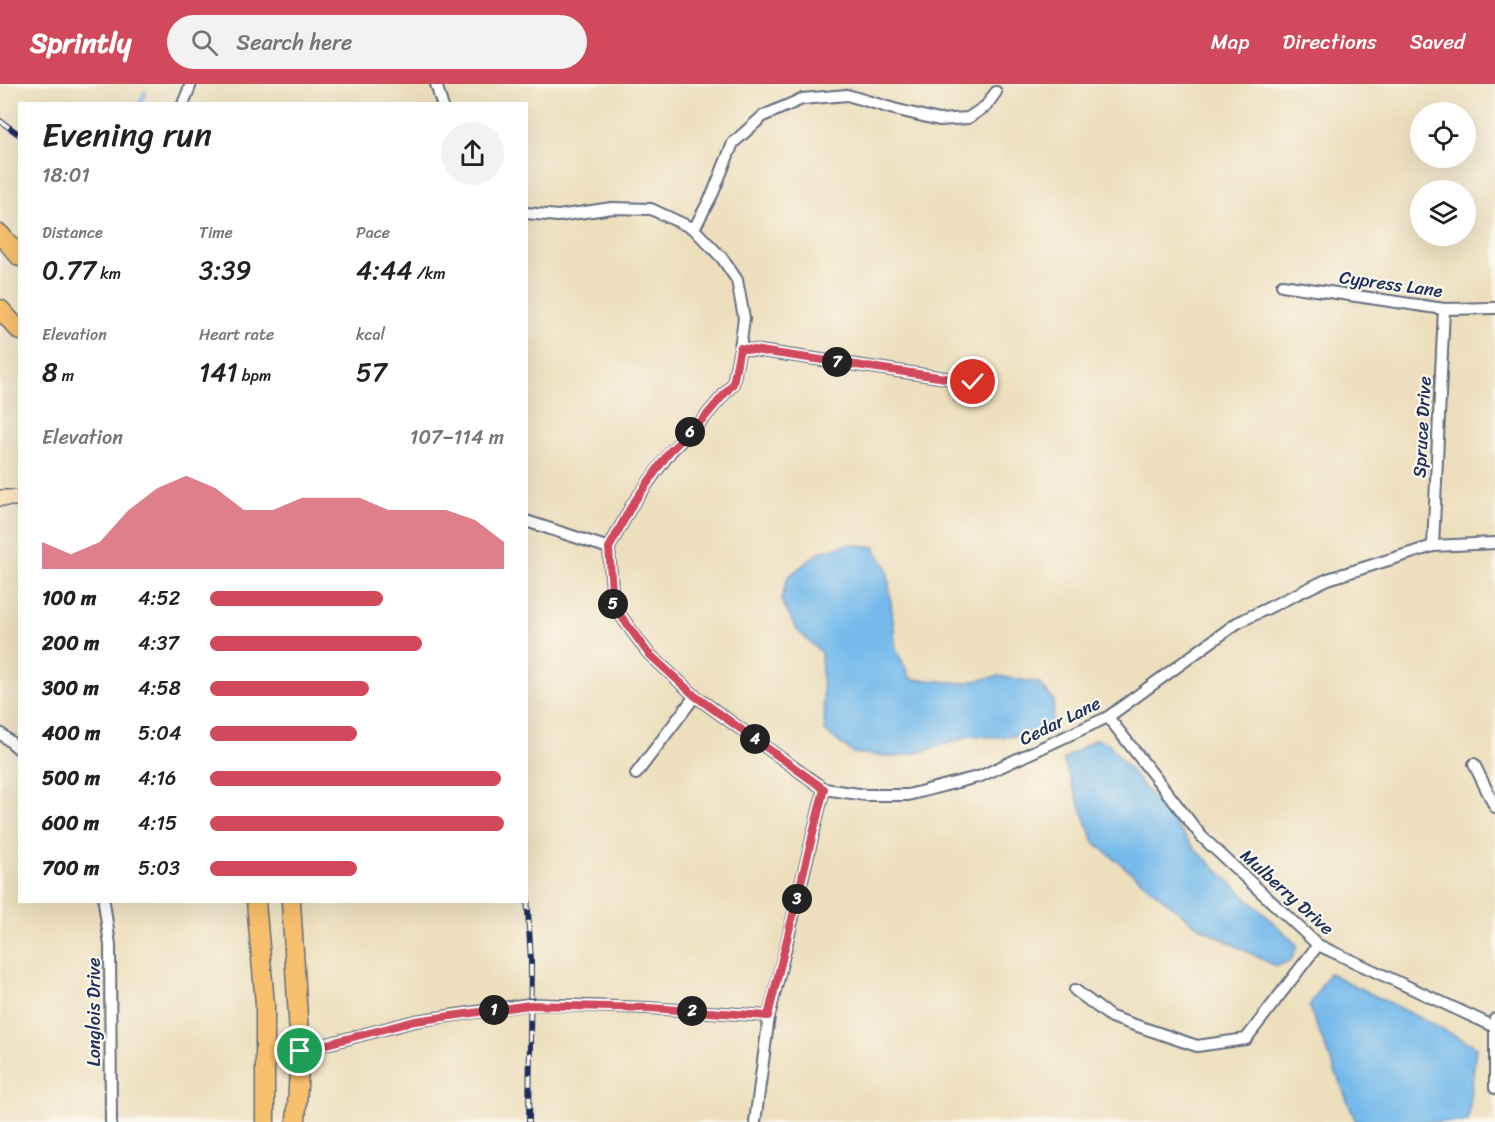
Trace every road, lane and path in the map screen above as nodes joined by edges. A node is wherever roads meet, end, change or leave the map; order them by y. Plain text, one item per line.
1 (191, 84) edge
2 (436, 84) edge
3 (996, 92) dead end
4 (184, 102) edge
5 (441, 102) edge
6 (528, 213) edge
7 (694, 229) junction
8 (0, 234) edge
9 (18, 255) edge
10 (1282, 285) dead end
11 (1495, 308) edge
12 (0, 309) edge
13 (1444, 309) junction
14 (18, 329) edge
15 (740, 348) junction
16 (973, 382) dead end
17 (0, 498) edge
18 (18, 498) edge
19 (528, 522) edge
20 (1495, 543) edge
21 (1433, 546) junction
22 (609, 548) junction
23 (695, 696) junction
24 (1108, 717) junction
25 (0, 733) edge
26 (18, 748) edge
27 (1474, 764) dead end
28 (636, 774) dead end
29 (824, 789) junction
30 (1495, 807) edge
31 (104, 903) edge
32 (256, 903) edge
33 (291, 903) edge
34 (1317, 945) junction
35 (1075, 990) dead end
36 (768, 1016) junction
37 (1495, 1024) edge
38 (300, 1051) junction
39 (1495, 1088) edge
40 (111, 1122) edge
41 (265, 1122) edge
42 (296, 1122) edge
43 (755, 1122) edge

1 - 4 street
2 - 5 street
3 - 7 street
6 - 7 street
7 - 15 street
8 - 9 main road
10 - 13 street, Cypress Lane
11 - 13 street, Cypress Lane
12 - 14 main road
13 - 21 street, Spruce Drive
15 - 16 street
15 - 22 street
17 - 18 street
19 - 22 street
20 - 21 street, Cedar Lane
21 - 24 street, Cedar Lane
22 - 23 street, Cedar Lane
23 - 28 street
23 - 29 street, Cedar Lane
24 - 29 street, Cedar Lane
24 - 34 street, Mulberry Drive
25 - 26 street
27 - 30 street
29 - 36 street
31 - 40 street, Longlois Drive
32 - 41 main road
33 - 38 main road
34 - 35 street
34 - 37 street, Mulberry Drive
36 - 38 street
36 - 43 street
37 - 39 street
38 - 42 main road

